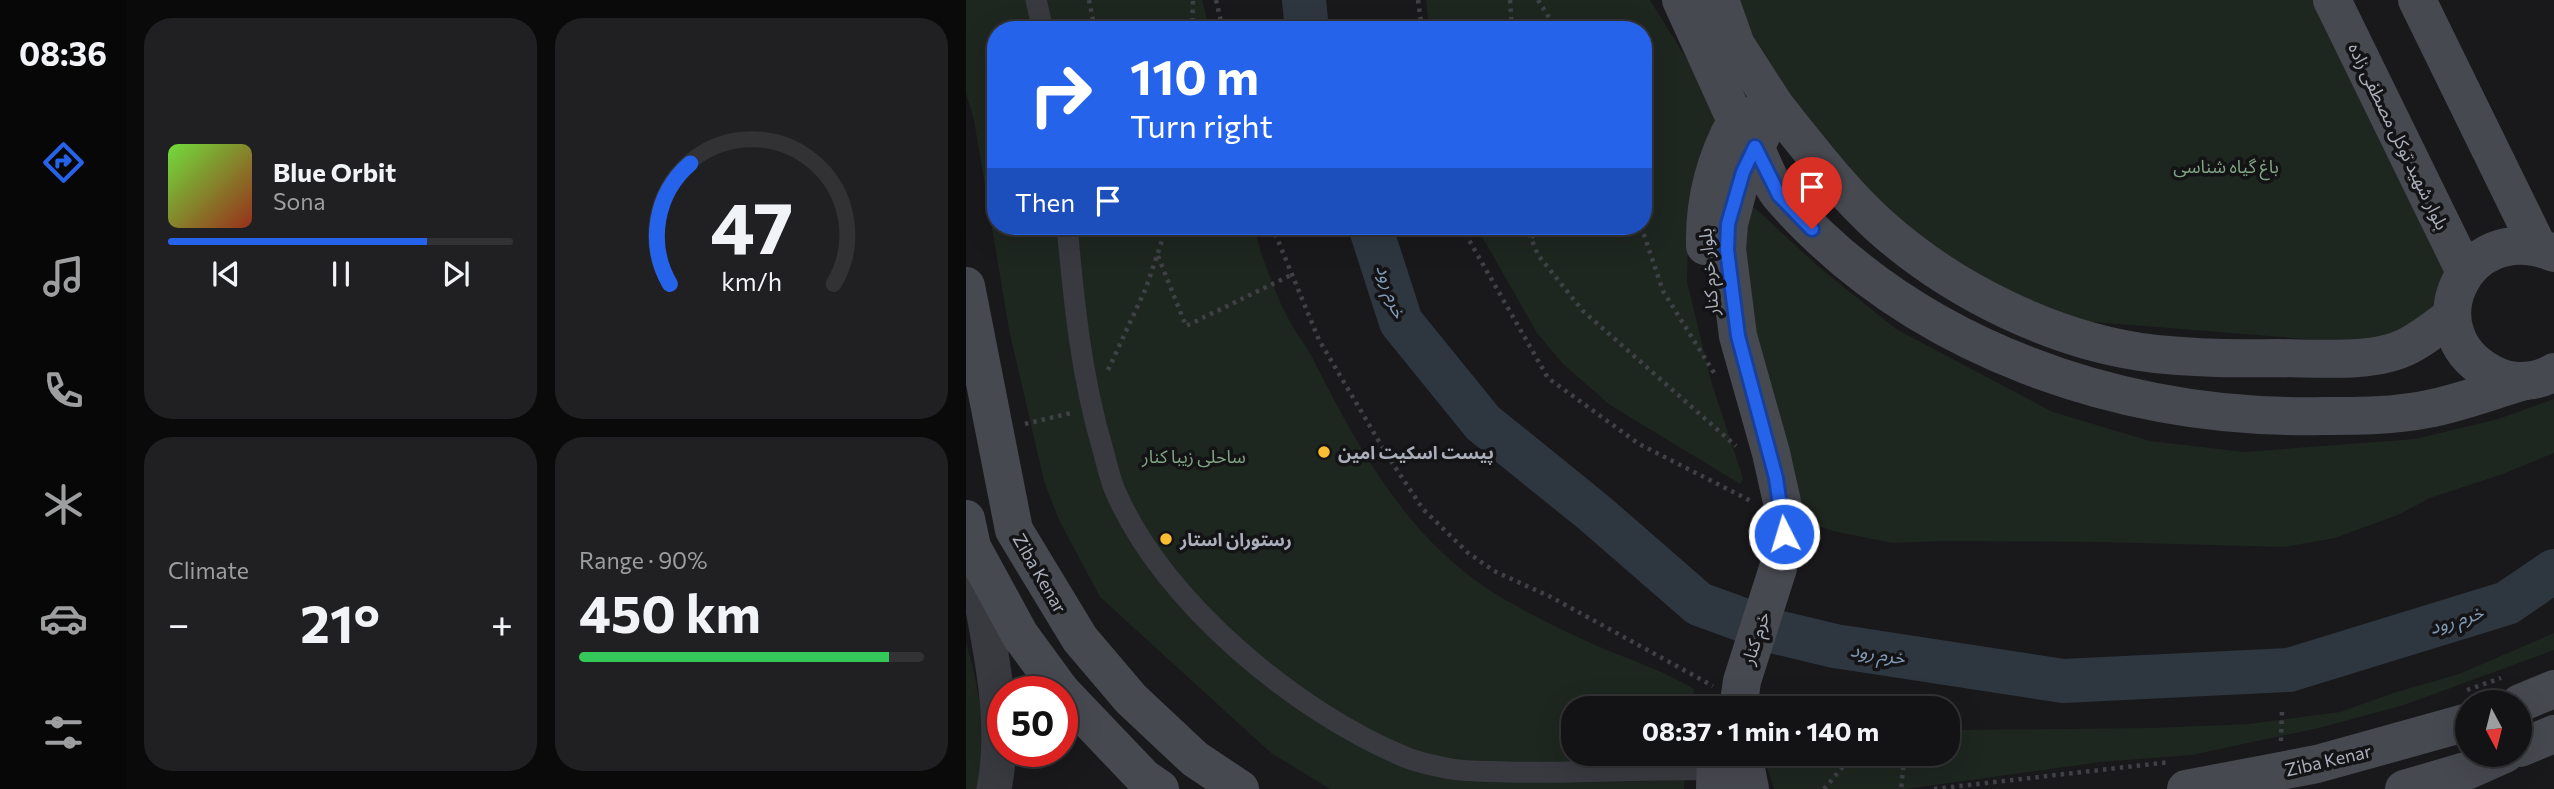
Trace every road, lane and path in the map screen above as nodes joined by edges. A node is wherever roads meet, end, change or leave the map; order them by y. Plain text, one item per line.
1 (1036, 0) edge
2 (1089, 0) edge
3 (1193, 0) edge
4 (1216, 0) edge
5 (1418, 0) edge
6 (1510, 0) edge
7 (1538, 0) edge
8 (1681, 0) edge
9 (1720, 0) edge
10 (2332, 0) edge
11 (2417, 0) edge
12 (1041, 21) edge
13 (1093, 21) edge
14 (1192, 21) edge
15 (1221, 21) edge
16 (1421, 21) edge
17 (1511, 21) edge
18 (1551, 21) edge
19 (1776, 107) junction
20 (1746, 134) junction
21 (1068, 235) edge
22 (1275, 235) edge
23 (1466, 235) edge
24 (1534, 235) edge
25 (1644, 235) edge
26 (1531, 237) joint
27 (2545, 249) edge
28 (1157, 255) dead end
29 (2465, 272) junction
30 (1291, 275) junction
31 (966, 286) edge
32 (2452, 316) junction
33 (2539, 377) edge
34 (1730, 397) junction
35 (1750, 458) junction
36 (1758, 504) junction
37 (969, 533) edge
38 (1766, 562) junction
39 (1050, 676) edge
40 (2517, 688) edge
41 (2554, 689) edge
42 (1727, 692) edge
43 (1078, 709) edge
44 (2282, 710) dead end
45 (2455, 716) edge
46 (2554, 734) edge
47 (2295, 740) dead end
48 (2532, 743) edge
49 (1722, 767) edge
50 (2469, 767) edge
51 (2476, 767) edge
52 (2469, 770) junction
53 (2179, 776) edge
54 (994, 789) edge
55 (1160, 789) edge
56 (1240, 789) edge
57 (1750, 789) edge
58 (1824, 789) edge
59 (1901, 789) edge
60 (1934, 789) edge
61 (2404, 789) edge

1 - 12 street
2 - 13 path
3 - 14 path
4 - 15 path
5 - 16 path
6 - 17 path
7 - 18 path
8 - 20 main road
9 - 19 main road
10 - 29 main road, بلوار شهید توکل مصطفی زاده
11 - 27 main road
19 - 20 main road, بلوار خرم کنار
19 - 32 main road
20 - 33 main road
20 - 34 main road, بلوار خرم کنار
20 - 38 main road, بلوار خرم کنار
21 - 49 street
22 - 30 path
23 - 36 path
24 - 26 path
25 - 34 path
26 - 35 path
27 - 29 main road
28 - 30 path
29 - 32 main road
30 - 42 path
31 - 56 main road, Ziba Kenar
32 - 33 main road
34 - 35 main road, بلوار خرم کنار
35 - 36 main road, بلوار خرم کنار
36 - 38 main road, بلوار خرم کنار
37 - 39 main road
37 - 54 street
38 - 42 main road, خرم کنار
40 - 41 main road
43 - 55 main road
44 - 47 path
45 - 53 main road, Ziba Kenar
46 - 48 main road
49 - 57 main road
50 - 52 main road
51 - 52 main road
52 - 61 main road
53 - 60 path
58 - 59 path

